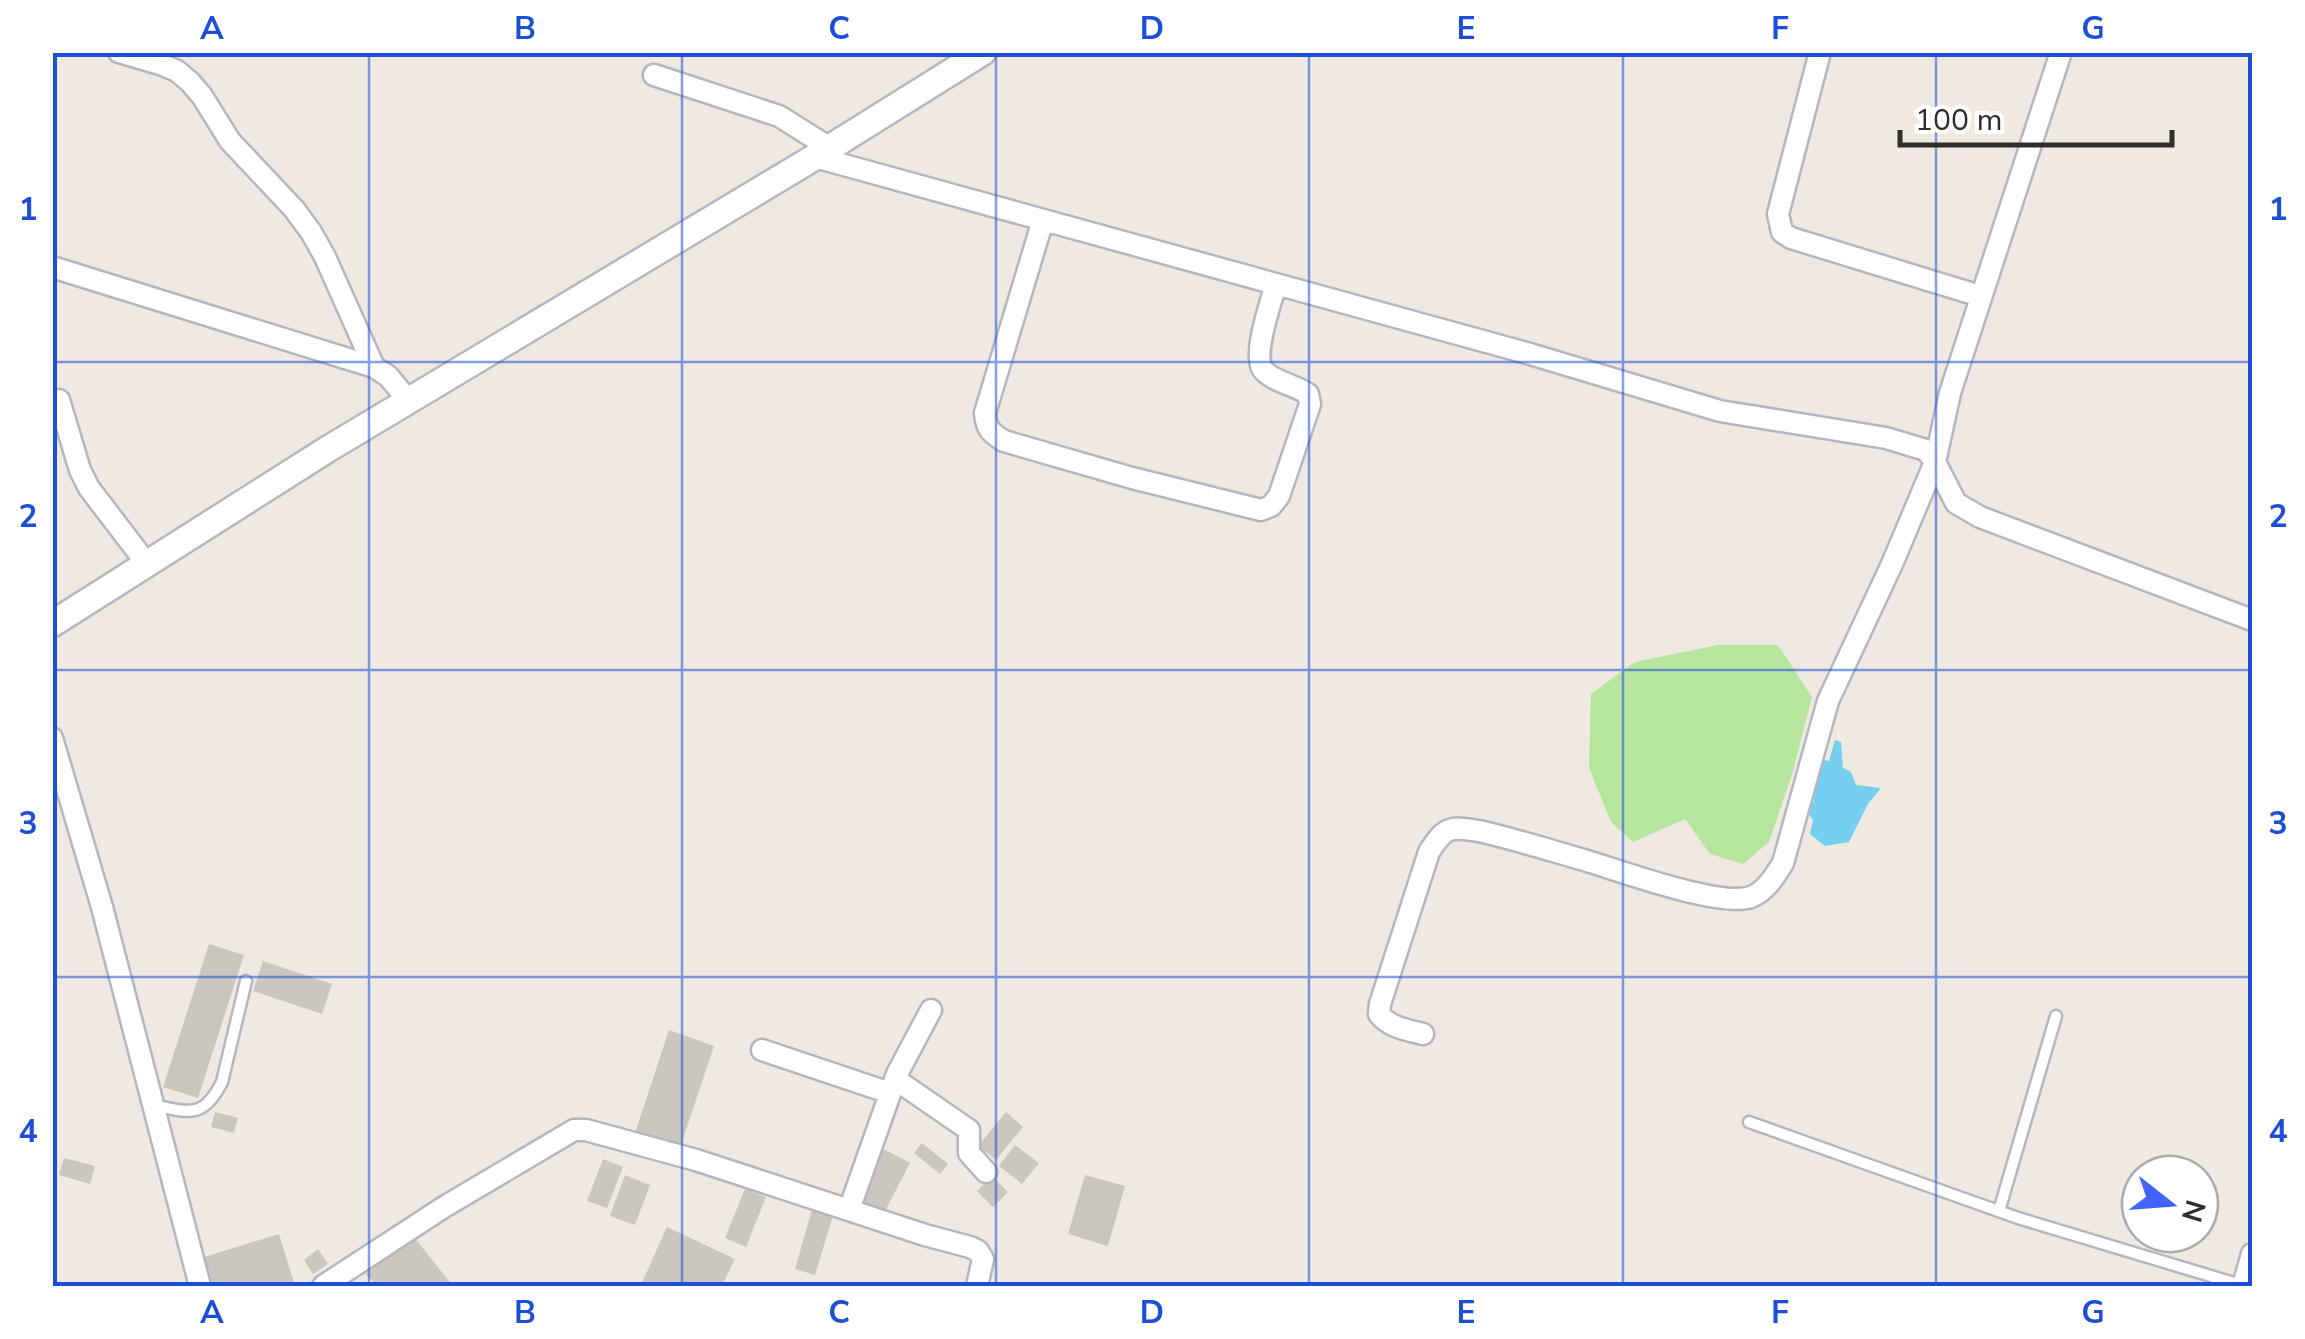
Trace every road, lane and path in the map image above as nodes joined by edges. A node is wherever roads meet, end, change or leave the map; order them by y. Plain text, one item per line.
1 (119, 52) edge
2 (983, 52) edge
3 (1820, 52) edge
4 (2061, 52) edge
5 (654, 75) dead end
6 (823, 153) junction
7 (1043, 220) junction
8 (52, 267) edge
9 (1276, 284) junction
10 (1980, 296) junction
11 (374, 367) junction
12 (59, 400) dead end
13 (408, 400) junction
14 (1935, 462) junction
15 (147, 564) junction
16 (2252, 620) edge
17 (52, 624) edge
18 (52, 738) edge
19 (246, 981) dead end
20 (931, 1010) dead end
21 (2056, 1016) dead end
22 (1424, 1034) dead end
23 (762, 1050) dead end
24 (892, 1086) junction
25 (152, 1105) junction
26 (1749, 1122) dead end
27 (986, 1172) dead end
28 (848, 1210) junction
29 (1999, 1211) junction
30 (2252, 1254) edge
31 (200, 1286) edge
32 (323, 1286) edge
33 (977, 1286) edge
34 (2244, 1286) edge

1 - 11 street
2 - 6 street
3 - 10 street
4 - 10 street
5 - 6 street
6 - 7 street
6 - 13 street
7 - 9 street
7 - 9 street
8 - 11 street
9 - 14 street
10 - 14 street
11 - 13 street
12 - 15 street
13 - 15 street
14 - 16 street
14 - 22 street
15 - 17 street
18 - 25 street
19 - 25 lane
20 - 24 street
21 - 29 lane
23 - 24 street
24 - 27 street
24 - 28 street
25 - 31 street
26 - 29 lane
28 - 32 street
28 - 33 street
29 - 34 lane
30 - 34 street

